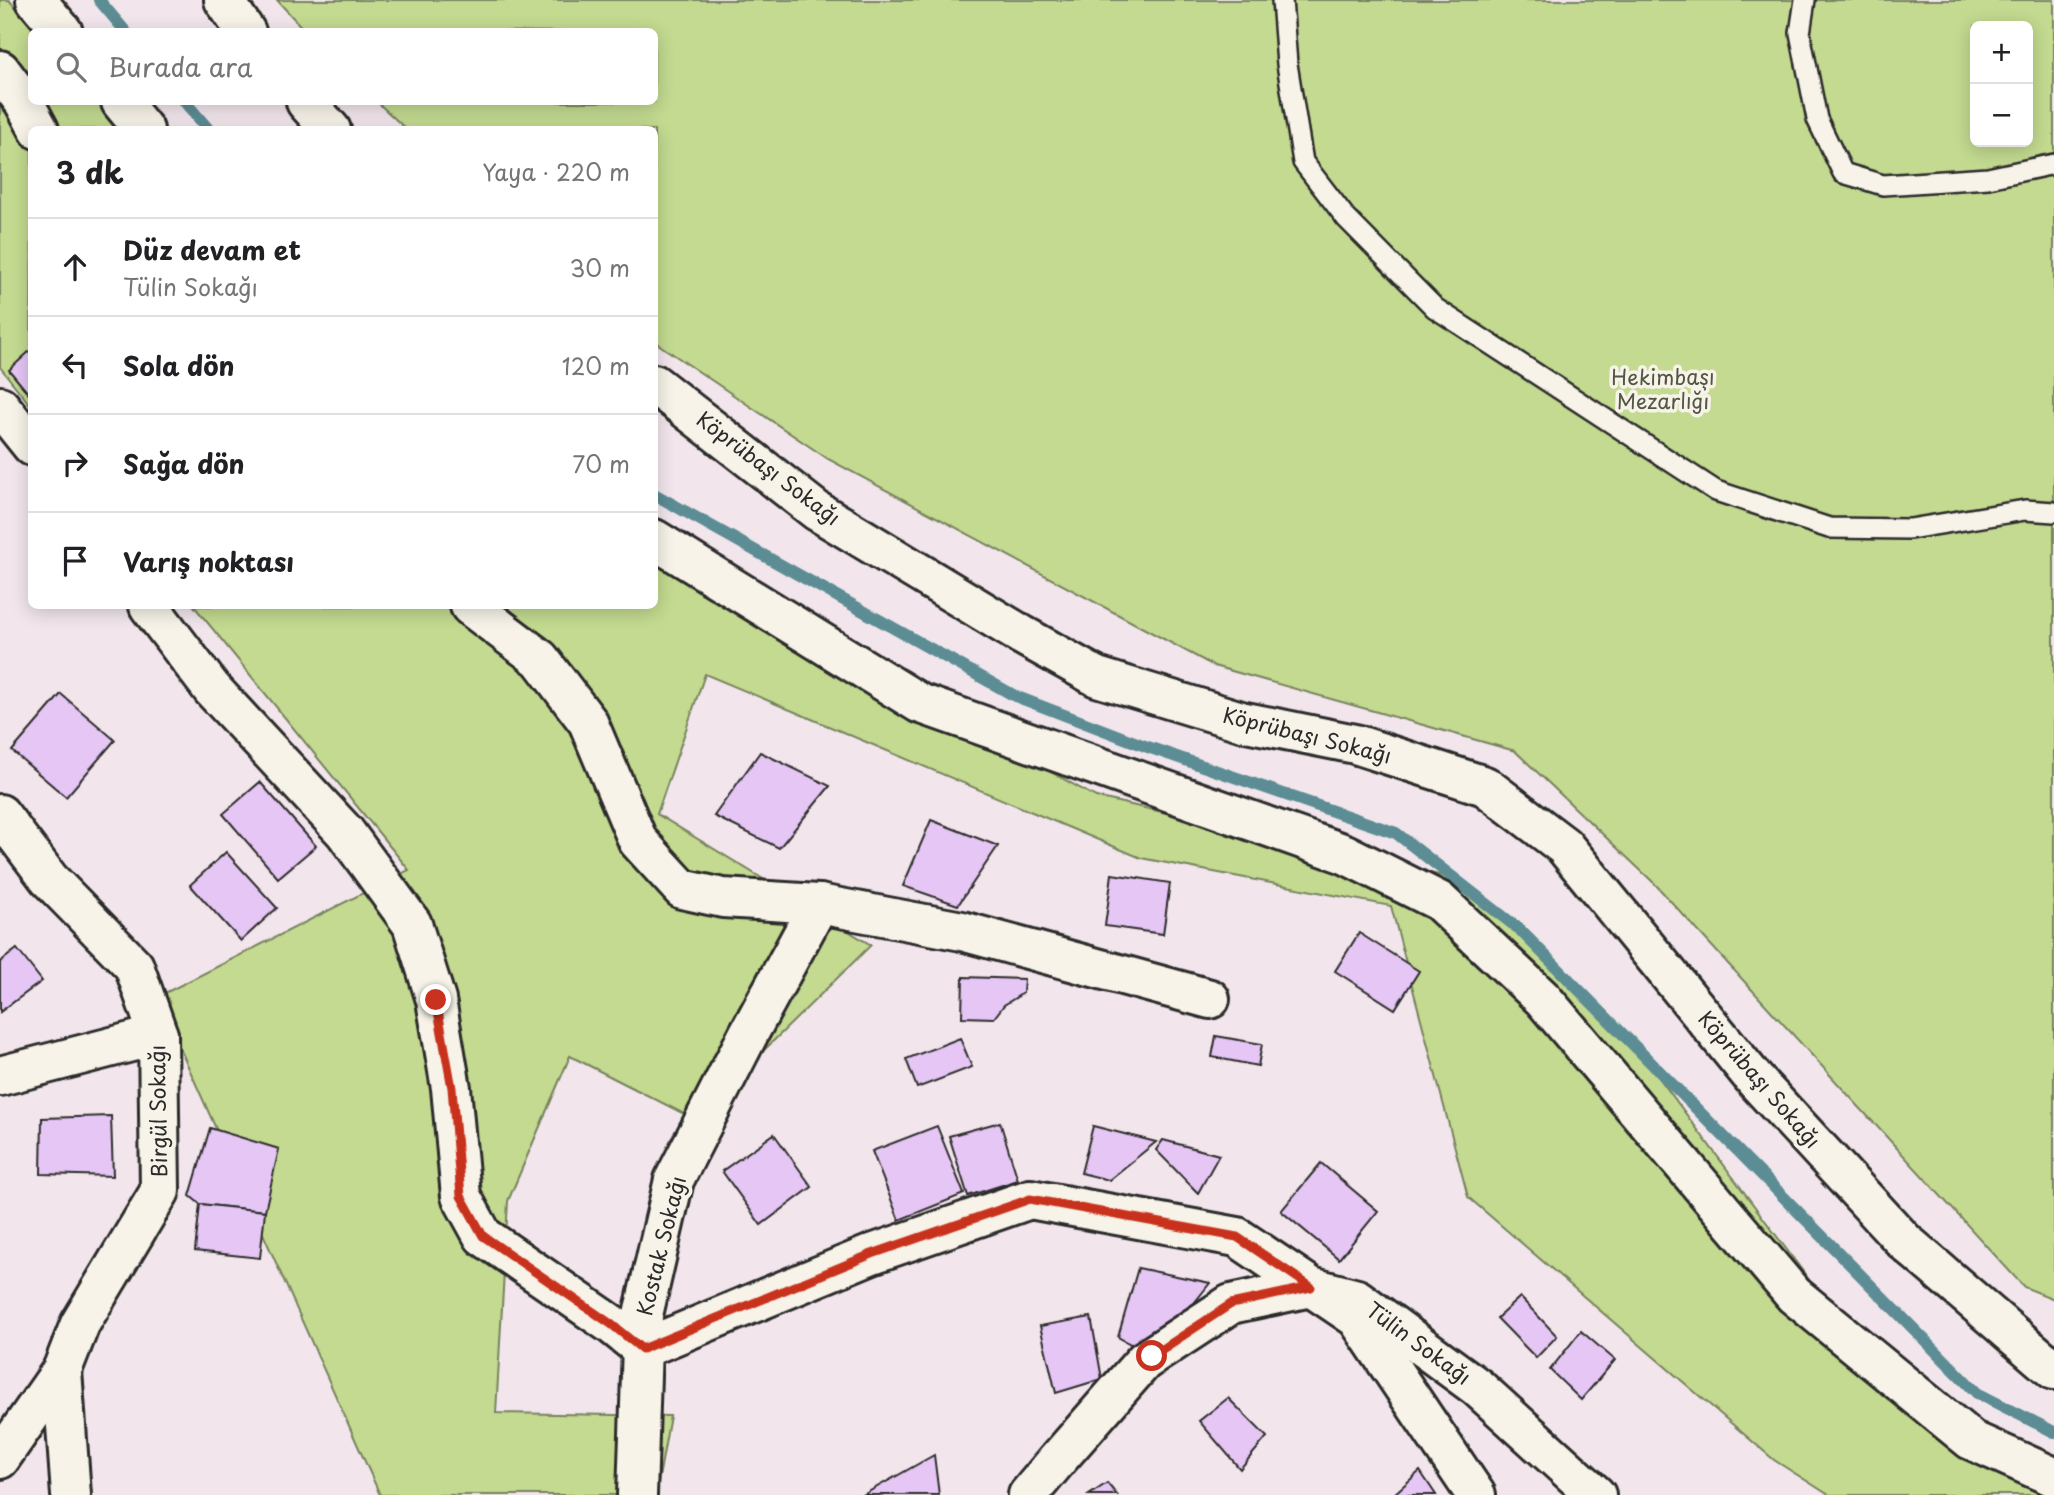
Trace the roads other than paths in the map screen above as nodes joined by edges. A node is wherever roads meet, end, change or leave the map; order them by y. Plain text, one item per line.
1 (36, 0) edge
2 (224, 0) edge
3 (1282, 0) edge
4 (1805, 0) edge
5 (59, 28) edge
6 (243, 28) edge
7 (0, 70) edge
8 (123, 105) edge
9 (309, 105) edge
10 (36, 126) edge
11 (141, 126) edge
12 (327, 126) edge
13 (2054, 164) edge
14 (658, 387) edge
15 (0, 406) edge
16 (28, 441) edge
17 (2054, 512) edge
18 (658, 541) edge
19 (151, 609) edge
20 (474, 609) edge
21 (0, 814) edge
22 (819, 904) junction
23 (1210, 999) dead end
24 (158, 1035) junction
25 (0, 1076) edge
26 (1311, 1287) junction
27 (642, 1349) junction
28 (62, 1370) junction
29 (2054, 1370) edge
30 (0, 1460) edge
31 (2054, 1477) edge
32 (71, 1495) edge
33 (637, 1495) edge
34 (1028, 1495) edge
35 (1476, 1495) edge
36 (1596, 1495) edge

1 - 5 street
2 - 6 street
3 - 17 lane
4 - 13 lane
7 - 10 street
8 - 11 street
9 - 12 street
14 - 29 street, Köprübaşı Sokağı
15 - 16 street
18 - 31 street
19 - 27 street
20 - 22 street
21 - 24 street, Birgül Sokağı
22 - 23 street
22 - 27 street, Kostak Sokağı
24 - 25 street
24 - 28 street, Birgül Sokağı
26 - 27 street
26 - 34 street, Tülin Sokağı
26 - 35 street
26 - 36 street, Tülin Sokağı
27 - 33 street, Kostak Sokağı
28 - 30 street, Birgül Sokağı
28 - 32 street

